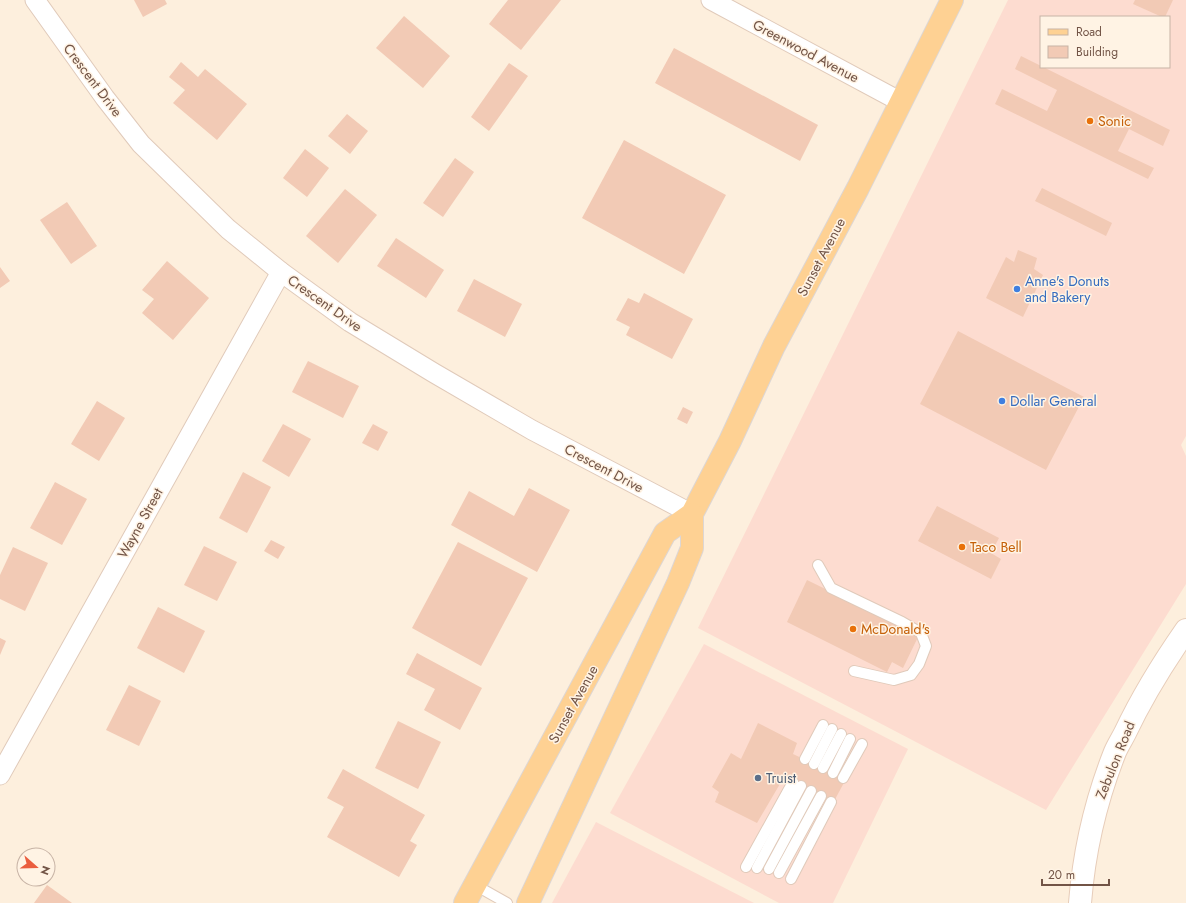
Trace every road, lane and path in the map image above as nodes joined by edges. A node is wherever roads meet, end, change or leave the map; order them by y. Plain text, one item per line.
1 (35, 0) edge
2 (711, 0) edge
3 (952, 0) edge
4 (901, 102) junction
5 (281, 272) junction
6 (692, 514) junction
7 (818, 565) dead end
8 (1186, 630) edge
9 (854, 671) dead end
10 (823, 725) dead end
11 (836, 732) dead end
12 (850, 738) dead end
13 (862, 744) dead end
14 (833, 773) dead end
15 (0, 774) edge
16 (843, 778) dead end
17 (802, 786) junction
18 (821, 796) dead end
19 (831, 802) dead end
20 (746, 867) dead end
21 (757, 868) dead end
22 (769, 868) dead end
23 (779, 873) dead end
24 (791, 879) dead end
25 (470, 894) edge
26 (507, 903) edge
27 (528, 903) edge
28 (1080, 903) edge

1 - 5 street, Crescent Drive
2 - 4 street, Greenwood Avenue
3 - 4 main road, Sunset Avenue
4 - 6 main road, Sunset Avenue
5 - 6 street, Crescent Drive
5 - 15 street, Wayne Street
6 - 25 main road, Sunset Avenue
6 - 27 main road, Sunset Avenue
7 - 9 lane
8 - 28 street, Zebulon Road
10 - 11 lane
12 - 14 lane
13 - 16 lane
17 - 20 lane
17 - 21 lane
17 - 22 lane
18 - 23 lane
19 - 24 lane
25 - 26 lane

